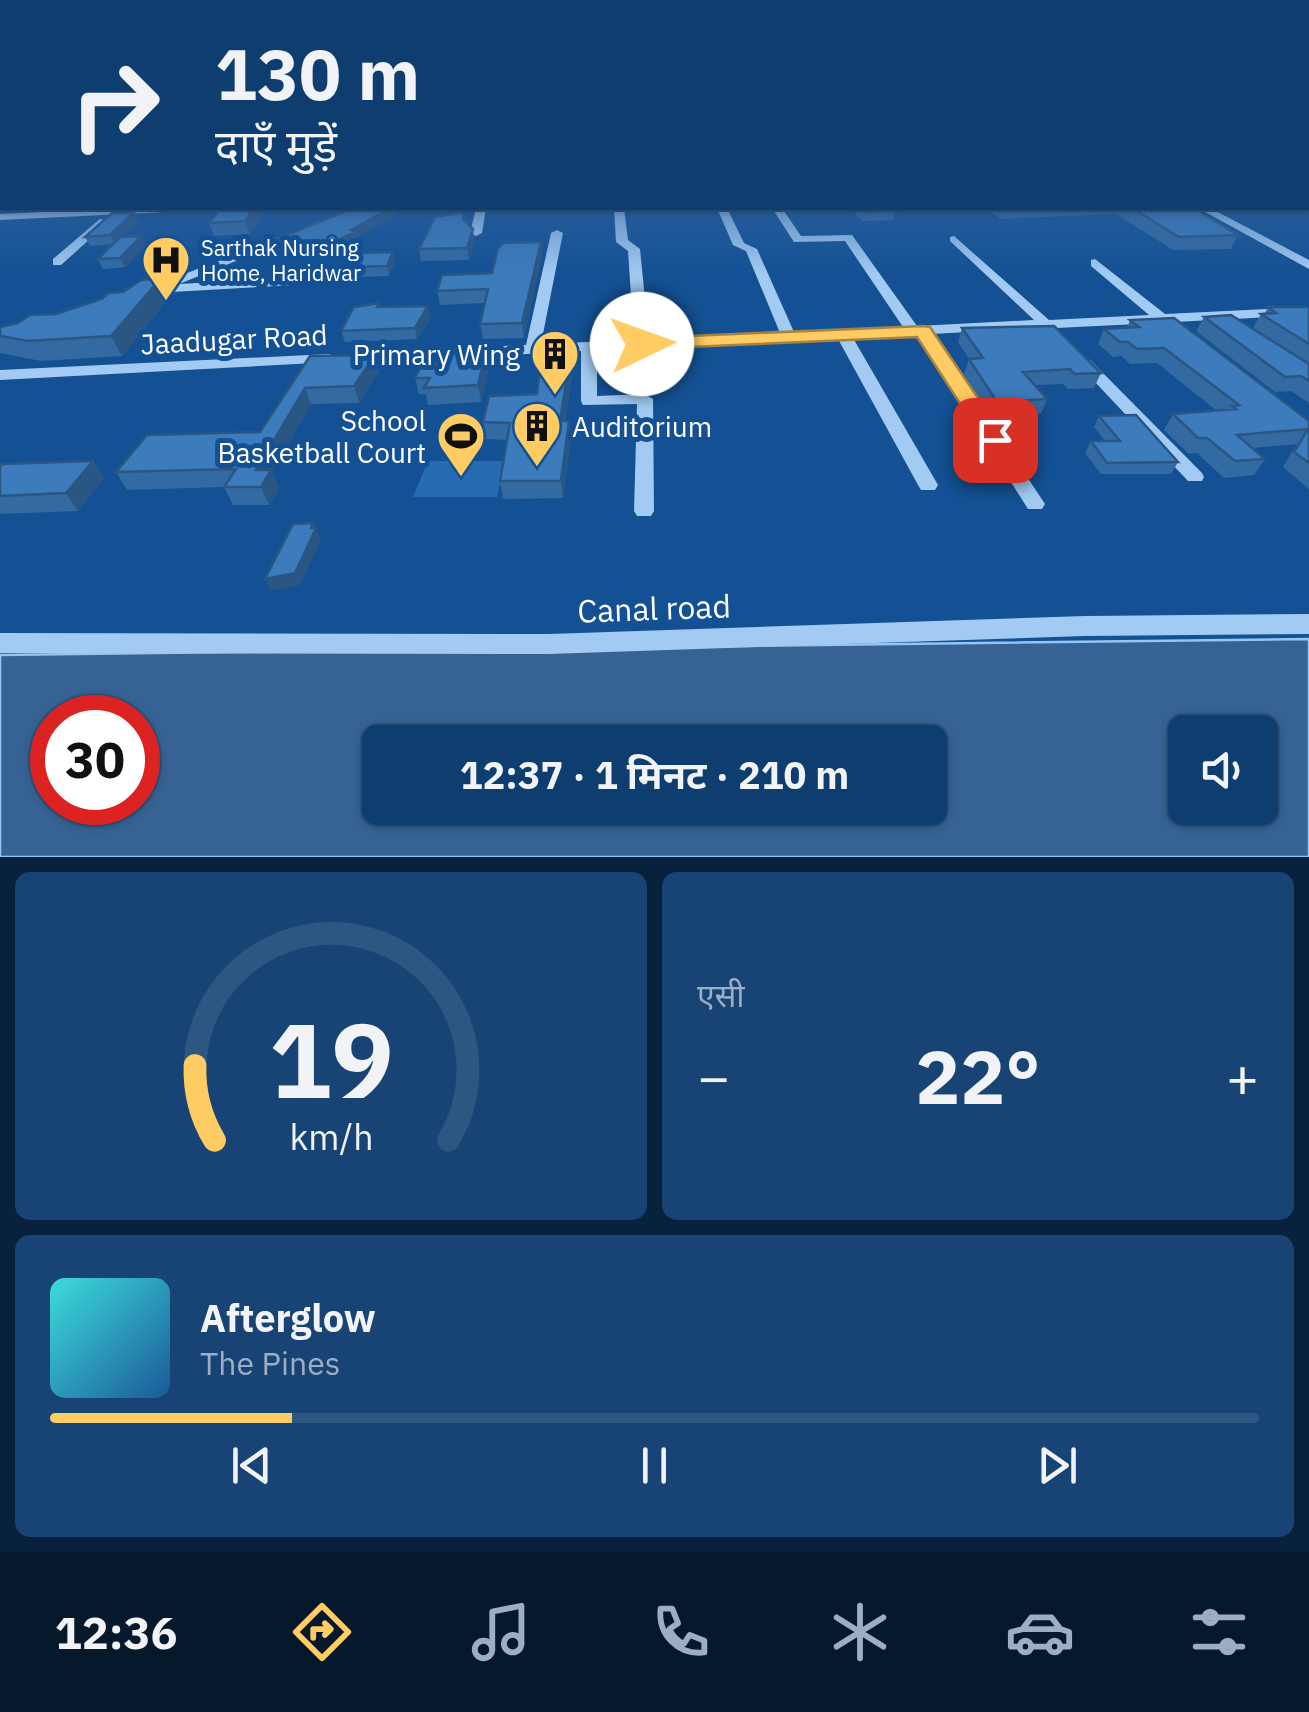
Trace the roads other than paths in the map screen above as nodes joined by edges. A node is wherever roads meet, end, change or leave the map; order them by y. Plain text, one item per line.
1 (139, 210) edge
2 (481, 210) edge
3 (620, 210) edge
4 (723, 210) edge
5 (778, 210) edge
6 (1208, 210) edge
7 (116, 211) junction
8 (2, 218) edge
9 (300, 232) edge
10 (476, 233) edge
11 (556, 233) dead end
12 (954, 239) dead end
13 (56, 262) dead end
14 (1095, 263) dead end
15 (1309, 265) edge
16 (341, 279) dead end
17 (156, 288) junction
18 (121, 300) edge
19 (1309, 311) edge
20 (1218, 314) junction
21 (1162, 318) junction
22 (1047, 325) junction
23 (1177, 330) edge
24 (919, 331) junction
25 (843, 334) junction
26 (789, 336) junction
27 (1248, 336) edge
28 (1060, 338) edge
29 (642, 344) junction
30 (589, 346) junction
31 (533, 349) junction
32 (1073, 351) edge
33 (0, 375) edge
34 (1195, 477) dead end
35 (928, 485) dead end
36 (1035, 504) dead end
37 (644, 511) dead end
38 (1309, 624) edge
39 (0, 643) edge

1 - 7 street
2 - 10 street
3 - 29 street
4 - 26 street
5 - 24 street
6 - 15 street
7 - 8 street
7 - 13 street
9 - 17 street
11 - 31 street
12 - 22 street
14 - 21 street
16 - 17 street
17 - 18 street
19 - 20 street, Jaadugar Road
20 - 21 street, Jaadugar Road
20 - 27 street
21 - 22 street, Jaadugar Road
21 - 23 street
22 - 24 street, Jaadugar Road
22 - 28 street
24 - 25 street, Jaadugar Road
24 - 36 street
25 - 26 street, Jaadugar Road
25 - 35 street
26 - 29 street, Jaadugar Road
29 - 30 street, Jaadugar Road
30 - 31 street, Jaadugar Road
30 - 37 street
31 - 33 street, Jaadugar Road
32 - 34 street
38 - 39 street, Canal road

